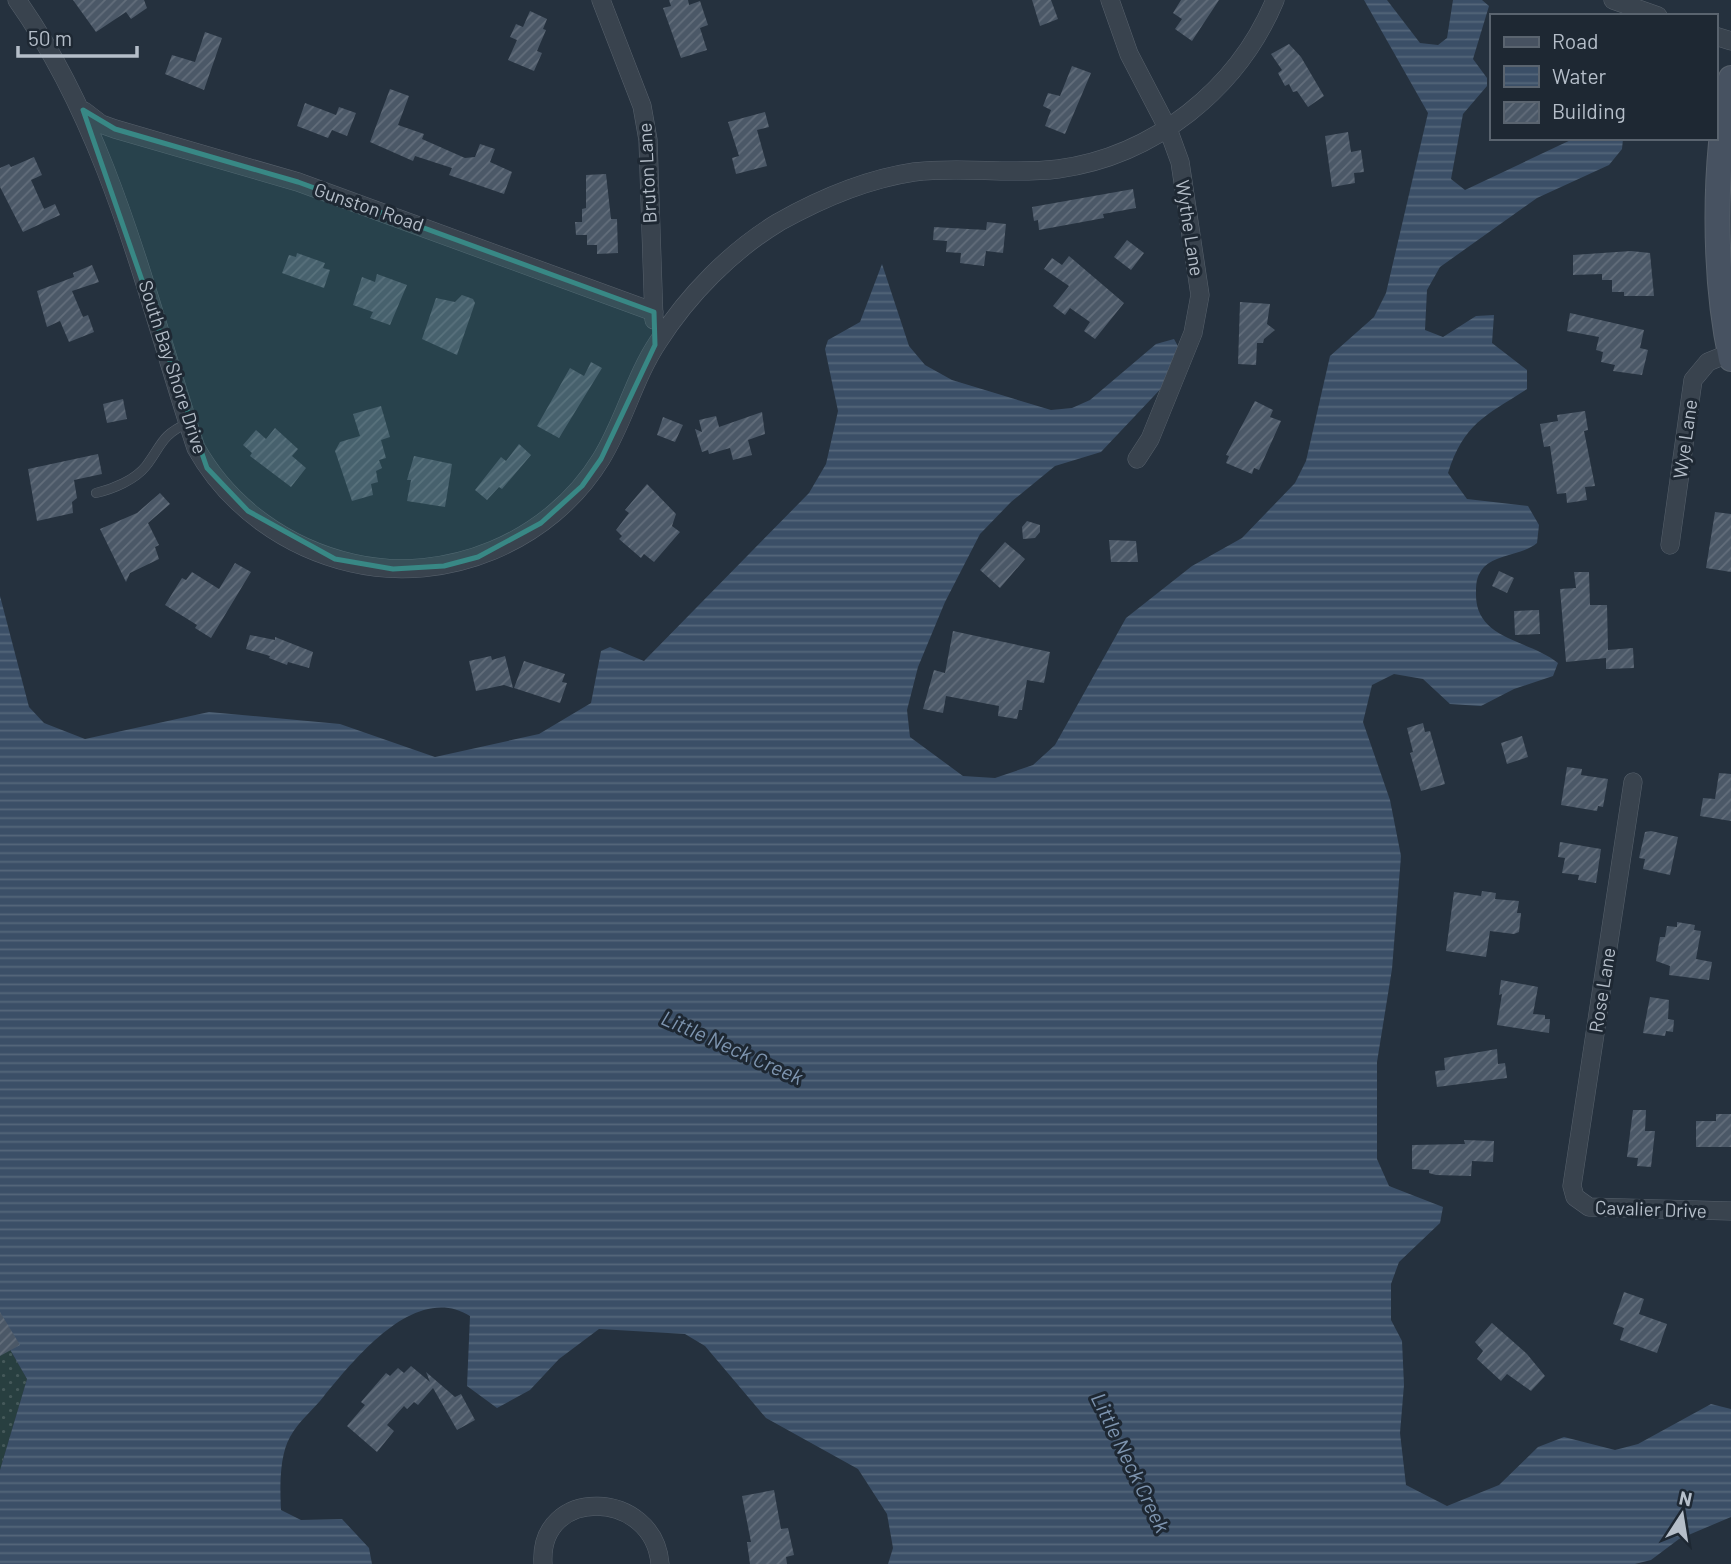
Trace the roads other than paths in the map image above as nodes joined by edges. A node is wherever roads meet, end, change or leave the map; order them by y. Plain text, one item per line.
1 (17, 0) edge
2 (601, 0) edge
3 (1110, 0) edge
4 (1275, 0) edge
5 (1613, 0) edge
6 (1652, 14) edge
7 (1731, 78) edge
8 (83, 110) junction
9 (1168, 129) junction
10 (654, 312) junction
11 (656, 345) junction
12 (1730, 356) edge
13 (188, 423) junction
14 (1137, 459) dead end
15 (96, 493) dead end
16 (1670, 545) dead end
17 (1633, 782) dead end
18 (1575, 1197) joint
19 (1731, 1211) edge
20 (543, 1564) edge
21 (660, 1564) edge

1 - 8 street, South Bay Shore Drive
2 - 10 street, Bruton Lane
3 - 9 street, Wythe Lane
4 - 9 street, South Bay Shore Drive
5 - 6 street
7 - 12 street
8 - 10 street, Gunston Road
8 - 13 street, South Bay Shore Drive
9 - 11 street, South Bay Shore Drive
9 - 14 street, Wythe Lane
10 - 11 street, Bruton Lane
11 - 13 street, South Bay Shore Drive
12 - 16 street, Wye Lane
13 - 15 lane
17 - 18 street, Rose Lane
18 - 19 street, Cavalier Drive
20 - 21 street

